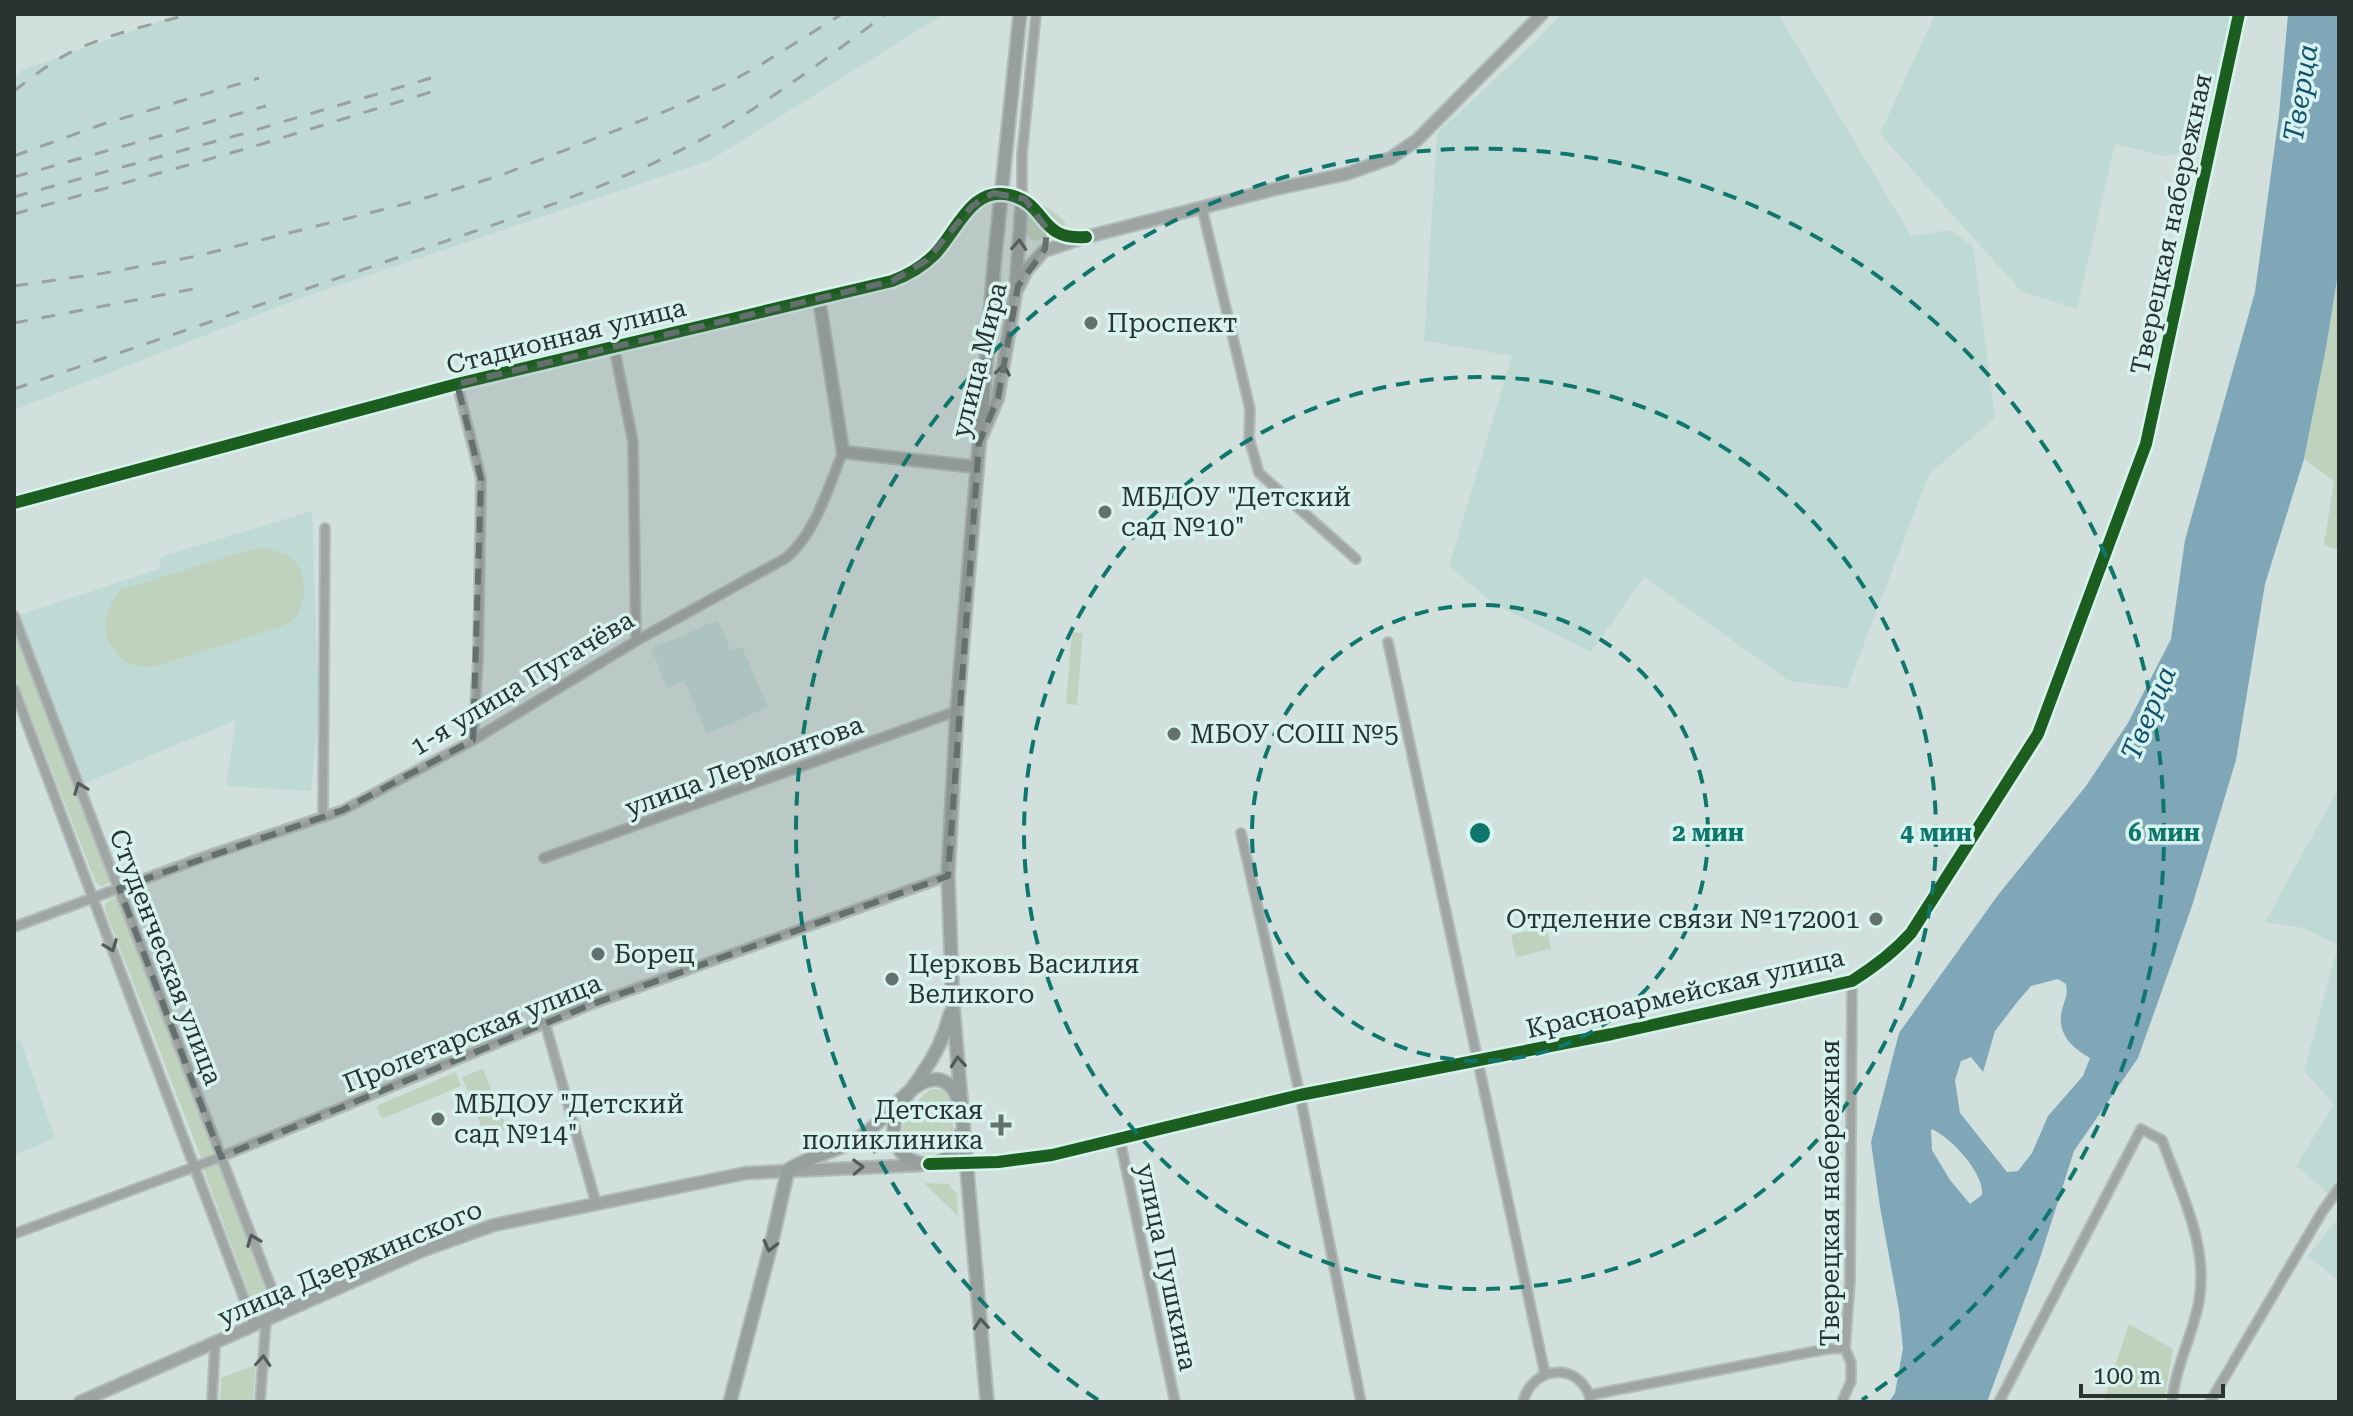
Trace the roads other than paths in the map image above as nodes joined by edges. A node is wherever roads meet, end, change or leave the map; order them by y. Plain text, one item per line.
1 (1020, 14) edge
2 (1036, 14) edge
3 (1542, 14) edge
4 (2239, 14) edge
5 (1022, 198) junction
6 (1202, 208) junction
7 (1045, 224) junction
8 (1086, 237) junction
9 (1044, 251) junction
10 (1016, 292) junction
11 (819, 299) junction
12 (614, 347) junction
13 (457, 384) junction
14 (979, 443) junction
15 (2146, 444) joint
16 (843, 452) junction
17 (977, 467) junction
18 (14, 503) edge
19 (325, 528) dead end
20 (1356, 559) dead end
21 (14, 616) edge
22 (636, 641) junction
23 (1388, 642) dead end
24 (14, 689) edge
25 (957, 711) junction
26 (473, 740) junction
27 (323, 817) junction
28 (1241, 833) dead end
29 (544, 858) dead end
30 (948, 876) junction
31 (119, 888) junction
32 (93, 898) junction
33 (14, 927) edge
34 (1852, 981) junction
35 (953, 1006) junction
36 (545, 1023) junction
37 (1477, 1061) junction
38 (908, 1094) junction
39 (1300, 1095) junction
40 (962, 1118) junction
41 (1120, 1140) junction
42 (221, 1157) junction
43 (927, 1164) junction
44 (967, 1164) junction
45 (194, 1167) junction
46 (788, 1170) junction
47 (2339, 1188) edge
48 (596, 1203) junction
49 (14, 1234) edge
50 (281, 1313) junction
51 (266, 1320) junction
52 (254, 1325) junction
53 (215, 1344) junction
54 (1845, 1348) junction
55 (1545, 1374) junction
56 (1590, 1398) edge
57 (80, 1402) edge
58 (212, 1402) edge
59 (260, 1402) edge
60 (730, 1402) edge
61 (987, 1402) edge
62 (1175, 1402) edge
63 (1361, 1402) edge
64 (1523, 1402) edge
65 (1842, 1402) edge
66 (1999, 1402) edge
67 (2172, 1402) edge
68 (2210, 1402) edge

1 - 14 main road, bridge
2 - 5 street
3 - 6 street
4 - 15 street, Тверецкая набережная
5 - 7 street
10 -> 5 street
5 - 11 street, Стадионная улица
6 - 8 street
6 - 20 street
7 - 8 street
7 - 9 street
8 - 9 street
9 - 10 street, улица Мира
14 -> 10 street, улица Мира
11 - 12 street, Стадионная улица
11 - 16 street
12 - 13 street, Стадионная улица
12 - 22 street
13 - 18 street, Стадионная улица
13 - 26 street
14 - 17 main road, улица Мира
15 - 34 street, Красноармейская улица
16 - 17 street
16 - 22 street, 1-я улица Пугачёва
17 - 25 main road, улица Мира
19 - 27 street
31 -> 21 street, Студенческая улица
22 - 26 street, 1-я улица Пугачёва
23 - 37 street
24 - 32 street, Студенческая улица
25 - 29 street, улица Лермонтова
25 - 30 main road, улица Мира
26 - 27 street, 1-я улица Пугачёва
27 - 31 street, 1-я улица Пугачёва
28 - 39 street
30 - 35 main road, улица Мира
30 - 36 street, Пролетарская улица
31 - 32 street, 1-я улица Пугачёва
31 - 42 street, Студенческая улица
32 - 33 street, 1-я улица Пугачёва
32 -> 45 street, Студенческая улица
34 - 37 street, Красноармейская улица
34 - 54 street, Тверецкая набережная
35 - 38 main road, улица Мира
40 -> 35 main road, улица Мира
36 - 42 street, Пролетарская улица
36 - 48 street
37 - 39 street, Красноармейская улица
37 - 55 street
38 - 40 main road
38 - 43 main road
38 - 46 main road
39 - 41 street, Красноармейская улица
39 - 63 street
40 - 43 main road
40 - 44 main road, улица Мира
41 - 44 street, Красноармейская улица
41 - 62 street, улица Пушкина
42 - 45 street, Пролетарская улица
50 -> 42 street, Студенческая улица
43 - 44 street, Красноармейская улица
46 -> 43 street, улица Дзержинского
61 -> 44 main road, улица Мира
45 - 49 street, Пролетарская улица
45 - 52 street, Студенческая улица
46 - 48 street, улица Дзержинского
46 -> 60 main road
47 - 68 street
48 - 50 street, улица Дзержинского
50 - 51 street, улица Дзержинского
51 - 52 street, улица Дзержинского
59 -> 51 street
52 - 53 street, улица Дзержинского
53 - 57 street, улица Дзержинского
53 - 58 street
54 - 56 street
54 - 65 street, Тверецкая набережная
55 - 56 street
55 - 64 street
66 - 67 street

